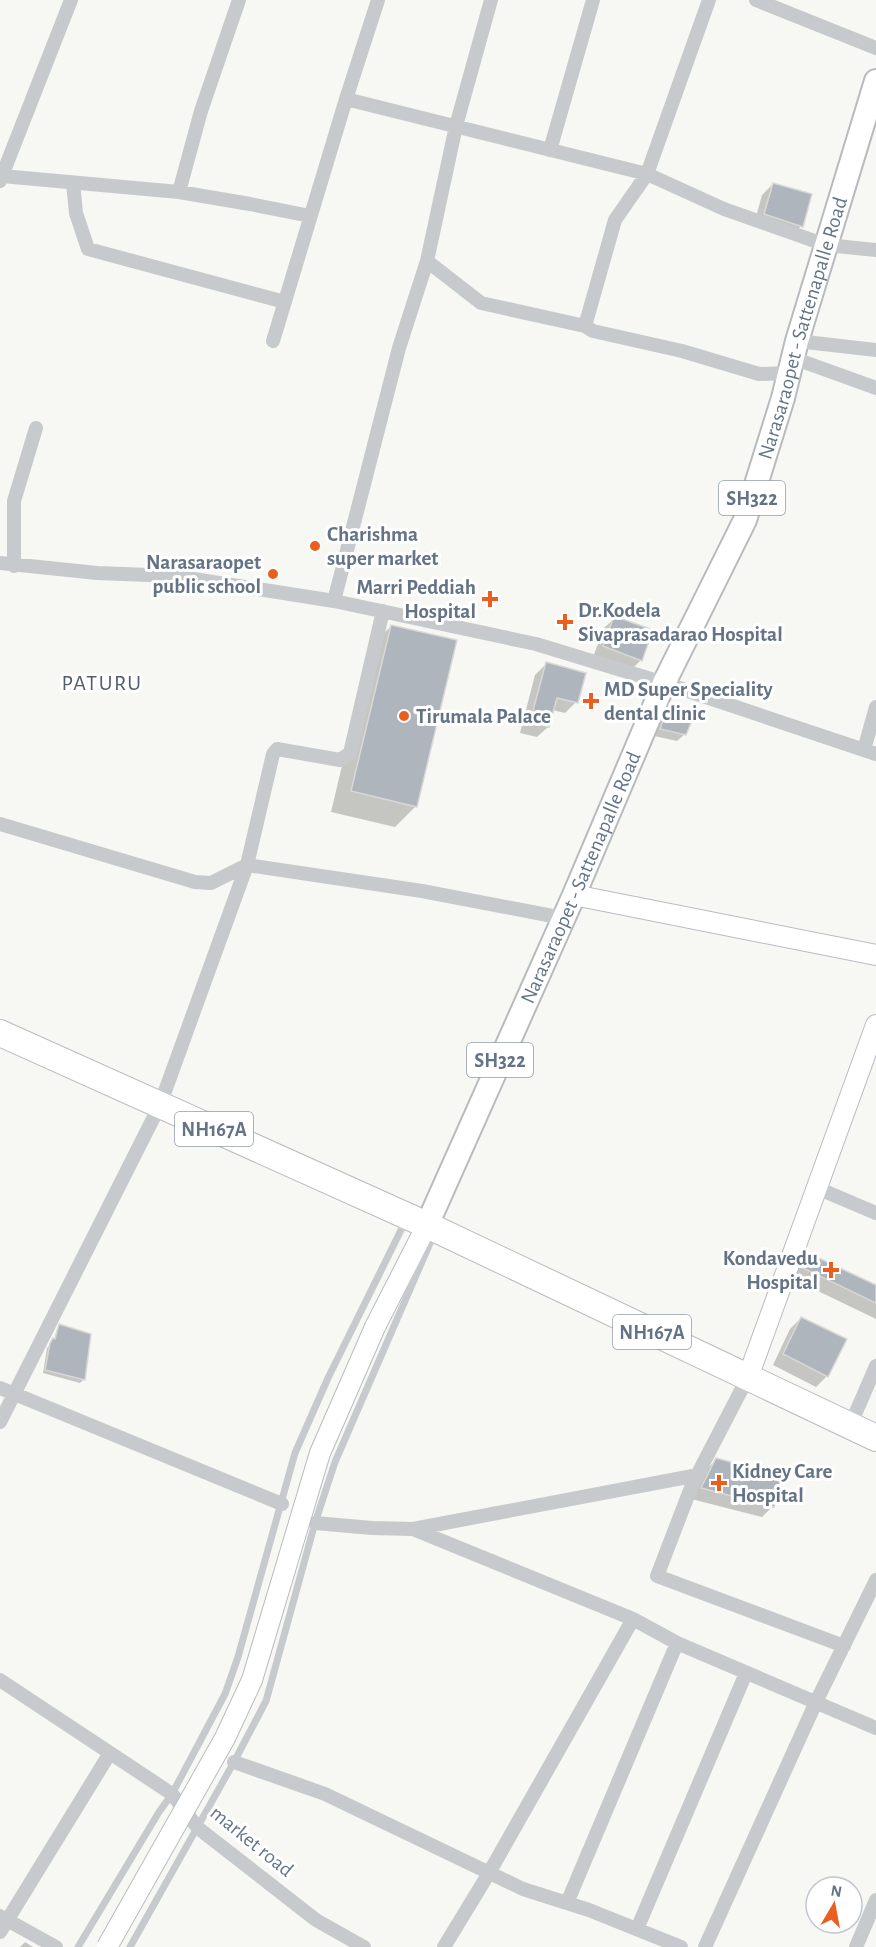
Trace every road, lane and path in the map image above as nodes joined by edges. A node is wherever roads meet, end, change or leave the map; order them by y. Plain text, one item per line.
1 (71, 0) edge
2 (239, 0) edge
3 (378, 0) edge
4 (491, 0) edge
5 (593, 0) edge
6 (708, 0) edge
7 (756, 0) edge
8 (876, 48) edge
9 (874, 94) edge
10 (346, 99) junction
11 (456, 126) junction
12 (550, 150) junction
13 (647, 174) junction
14 (1, 178) edge
15 (73, 183) junction
16 (179, 192) junction
17 (310, 216) junction
18 (826, 245) junction
19 (876, 250) edge
20 (427, 261) junction
21 (285, 302) junction
22 (585, 326) junction
23 (273, 341) dead end
24 (876, 350) edge
25 (793, 357) junction
26 (876, 388) edge
27 (36, 428) dead end
28 (0, 563) edge
29 (14, 566) junction
30 (334, 601) junction
31 (383, 612) junction
32 (664, 683) junction
33 (876, 707) edge
34 (870, 752) edge
35 (0, 824) edge
36 (247, 865) junction
37 (574, 895) junction
38 (563, 918) junction
39 (876, 955) edge
40 (876, 1025) edge
41 (0, 1033) edge
42 (160, 1105) junction
43 (817, 1188) junction
44 (876, 1213) edge
45 (424, 1223) junction
46 (876, 1366) edge
47 (748, 1377) junction
48 (0, 1388) edge
49 (14, 1394) junction
50 (0, 1422) edge
51 (850, 1426) junction
52 (876, 1438) edge
53 (698, 1474) junction
54 (282, 1504) junction
55 (315, 1523) junction
56 (413, 1529) junction
57 (876, 1580) edge
58 (633, 1619) junction
59 (677, 1643) junction
60 (844, 1646) junction
61 (747, 1673) junction
62 (0, 1680) edge
63 (816, 1702) junction
64 (876, 1728) edge
65 (110, 1753) junction
66 (234, 1762) junction
67 (172, 1794) junction
68 (198, 1828) junction
69 (489, 1873) junction
70 (876, 1900) edge
71 (567, 1903) junction
72 (2, 1922) edge
73 (637, 1929) junction
74 (56, 1947) edge
75 (78, 1947) edge
76 (107, 1947) edge
77 (130, 1947) edge
78 (364, 1947) edge
79 (444, 1947) edge
80 (681, 1947) edge
81 (705, 1947) edge
82 (856, 1947) edge

1 - 14 street
2 - 16 street
3 - 10 street
4 - 11 street
5 - 12 street
6 - 13 street
7 - 8 street
9 - 18 main road, Narasaraopet - Sattenapalle Road / SH322
10 - 11 street
10 - 17 street
11 - 12 street
11 - 20 street
12 - 13 street
13 - 18 street
13 - 22 street
14 - 15 street
15 - 16 street
15 - 21 street
16 - 17 street
17 - 21 street
18 - 19 street
18 - 25 main road, Narasaraopet - Sattenapalle Road / SH322
20 - 22 street
20 - 30 street
21 - 23 street
22 - 25 street
24 - 25 street
25 - 26 street
25 - 32 main road, Narasaraopet - Sattenapalle Road / SH322
27 - 29 street
28 - 29 street
29 - 30 street
30 - 31 street
31 - 32 street
31 - 36 street
32 - 34 street
32 - 37 main road, Narasaraopet - Sattenapalle Road / SH322
33 - 34 street
35 - 36 street
36 - 38 street
36 - 42 street
37 - 38 main road, Narasaraopet - Sattenapalle Road / SH322
37 - 39 main road
38 - 45 main road, Narasaraopet - Sattenapalle Road / SH322
40 - 43 main road
41 - 42 highway, NH167A
42 - 45 highway, NH167A
42 - 49 street
43 - 44 street
43 - 47 main road
45 - 47 highway, NH167A
45 - 54 lane
45 - 55 lane
45 - 76 main road, Narasaraopet - Sattenapalle Road, bridge
46 - 51 street
47 - 51 highway, NH167A
47 - 53 street
48 - 49 street
49 - 50 street
49 - 54 street
51 - 52 highway, NH167A
53 - 56 street
53 - 60 street
54 - 67 lane
55 - 56 street
55 - 66 lane
56 - 58 street
57 - 60 street
58 - 59 street
58 - 69 street
59 - 61 street
59 - 71 street
60 - 63 street
61 - 63 street
61 - 73 street
62 - 65 street, market road
63 - 64 street
63 - 81 street
65 - 67 street, market road
65 - 72 street
66 - 68 lane
66 - 69 street
67 - 68 street, market road
67 - 75 lane
68 - 77 lane
68 - 78 street, market road
69 - 71 street
69 - 79 street
70 - 82 street
71 - 73 street
72 - 74 street
73 - 80 street

